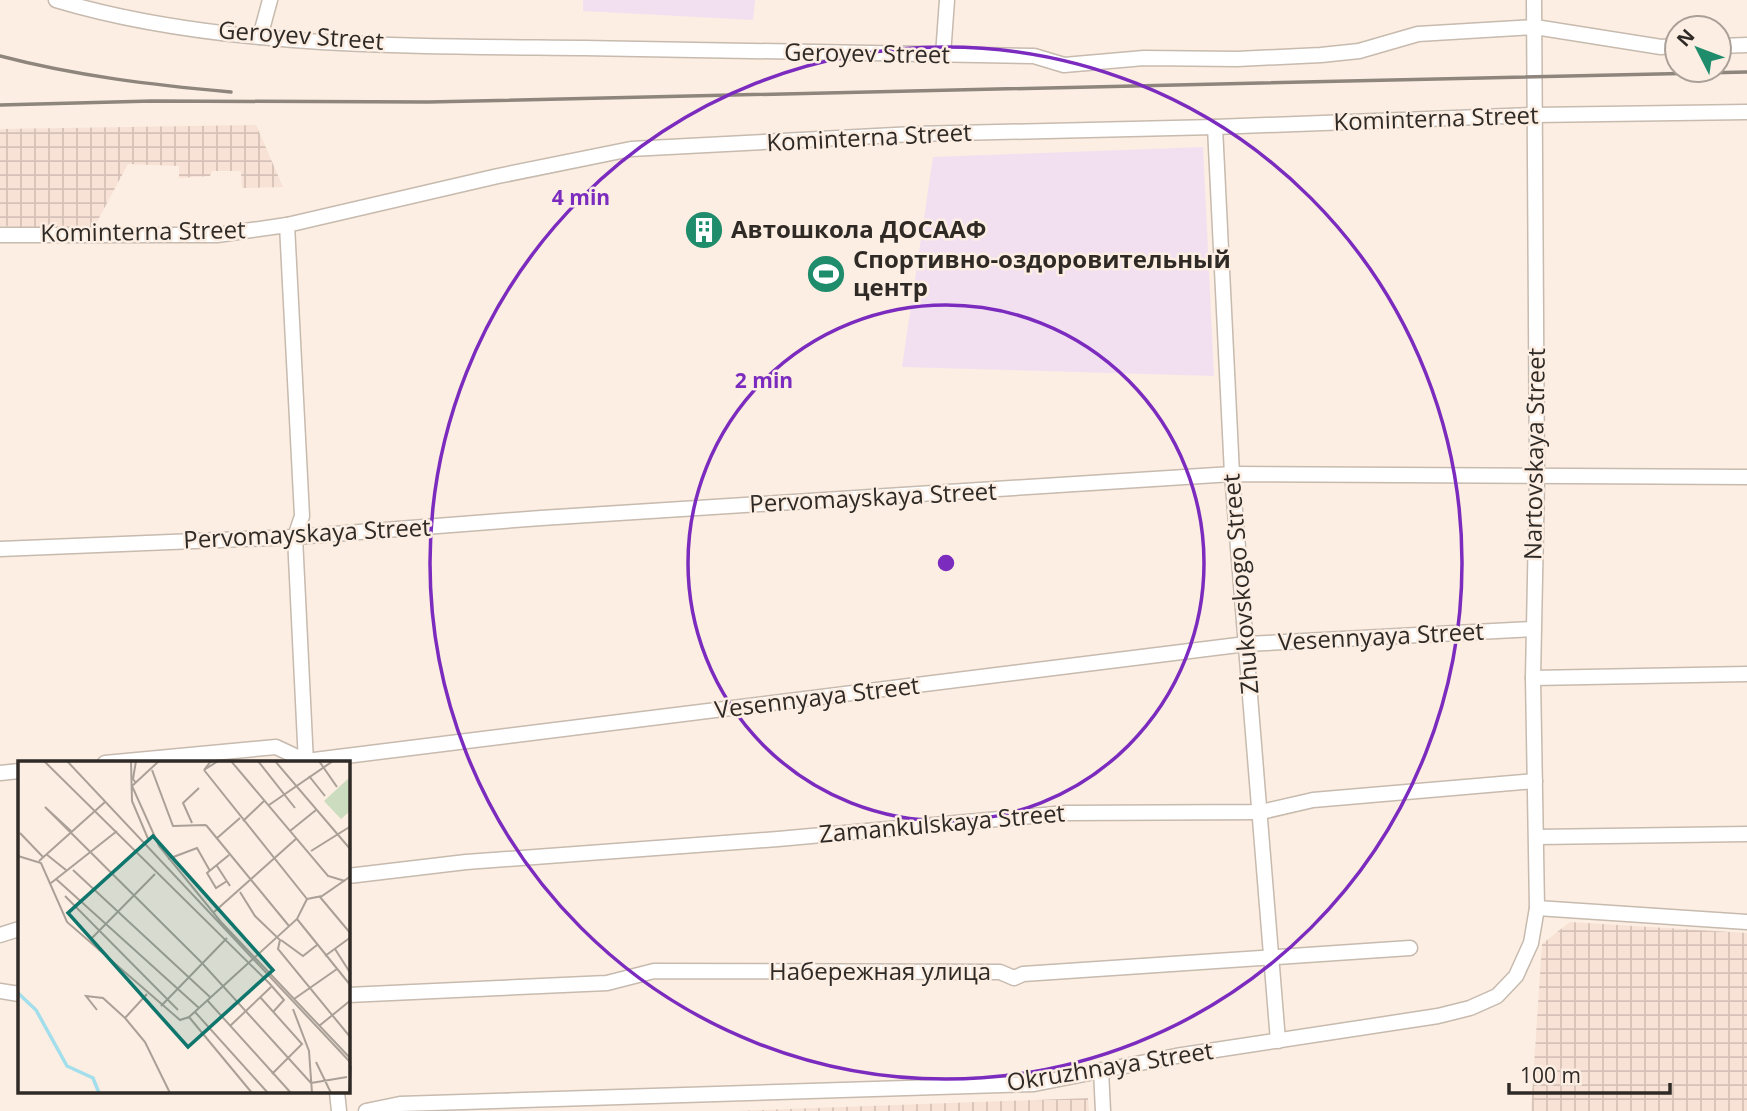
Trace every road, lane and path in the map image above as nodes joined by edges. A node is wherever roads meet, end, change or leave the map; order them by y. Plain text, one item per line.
1 (56, 0) edge
2 (270, 0) edge
3 (947, 0) edge
4 (1534, 0) edge
5 (1535, 27) junction
6 (260, 37) junction
7 (1663, 47) edge
8 (943, 55) junction
9 (1747, 112) edge
10 (1534, 115) junction
11 (1215, 127) junction
12 (287, 225) junction
13 (0, 235) edge
14 (1232, 474) junction
15 (1747, 477) edge
16 (1537, 478) junction
17 (295, 537) junction
18 (0, 549) edge
19 (1533, 629) junction
20 (1246, 644) junction
21 (1747, 674) edge
22 (1533, 678) junction
23 (126, 761) edge
24 (304, 761) edge
25 (306, 761) edge
26 (314, 761) edge
27 (18, 771) edge
28 (0, 773) edge
29 (1535, 781) junction
30 (1261, 812) junction
31 (1747, 834) edge
32 (1538, 837) junction
33 (350, 876) edge
34 (1537, 908) junction
35 (1747, 922) edge
36 (18, 929) edge
37 (0, 935) edge
38 (1410, 948) dead end
39 (1272, 958) junction
40 (0, 991) edge
41 (18, 994) edge
42 (350, 995) edge
43 (1278, 1041) junction
44 (1101, 1070) junction
45 (366, 1111) edge
46 (1103, 1111) edge

1 - 6 street, Geroyev Street
2 - 6 street
3 - 8 street
4 - 5 street, Nartovskaya Street
5 - 7 street, Geroyev Street
5 - 8 street, Geroyev Street
5 - 10 street, Nartovskaya Street
6 - 8 street, Geroyev Street
9 - 10 street, Kominterna Street
10 - 11 street, Kominterna Street
10 - 16 street, Nartovskaya Street
11 - 12 street, Kominterna Street
11 - 14 street, Zhukovskogo Street
12 - 13 street, Kominterna Street
12 - 17 street
14 - 16 street, Pervomayskaya Street
14 - 17 street, Pervomayskaya Street
14 - 20 street, Zhukovskogo Street
15 - 16 street, Pervomayskaya Street
16 - 19 street, Nartovskaya Street
17 - 18 street, Pervomayskaya Street
17 - 25 street
19 - 20 street, Vesennyaya Street
19 - 22 street, Nartovskaya Street
20 - 26 street, Vesennyaya Street
20 - 30 street, Zhukovskogo Street
21 - 22 street
22 - 29 street, Nartovskaya Street
23 - 24 street
27 - 28 street
29 - 30 street, Zamankulskaya Street
29 - 32 street, Nartovskaya Street
30 - 33 street, Zamankulskaya Street
30 - 39 street, Zhukovskogo Street
31 - 32 street
32 - 34 street, Nartovskaya Street
34 - 35 street
34 - 43 street, Okruzhnaya Street
36 - 37 street
38 - 39 street, Набережная улица
39 - 42 street, Набережная улица
39 - 43 street, Zhukovskogo Street
40 - 41 street
43 - 44 street, Okruzhnaya Street
44 - 45 street, Okruzhnaya Street
44 - 46 street

